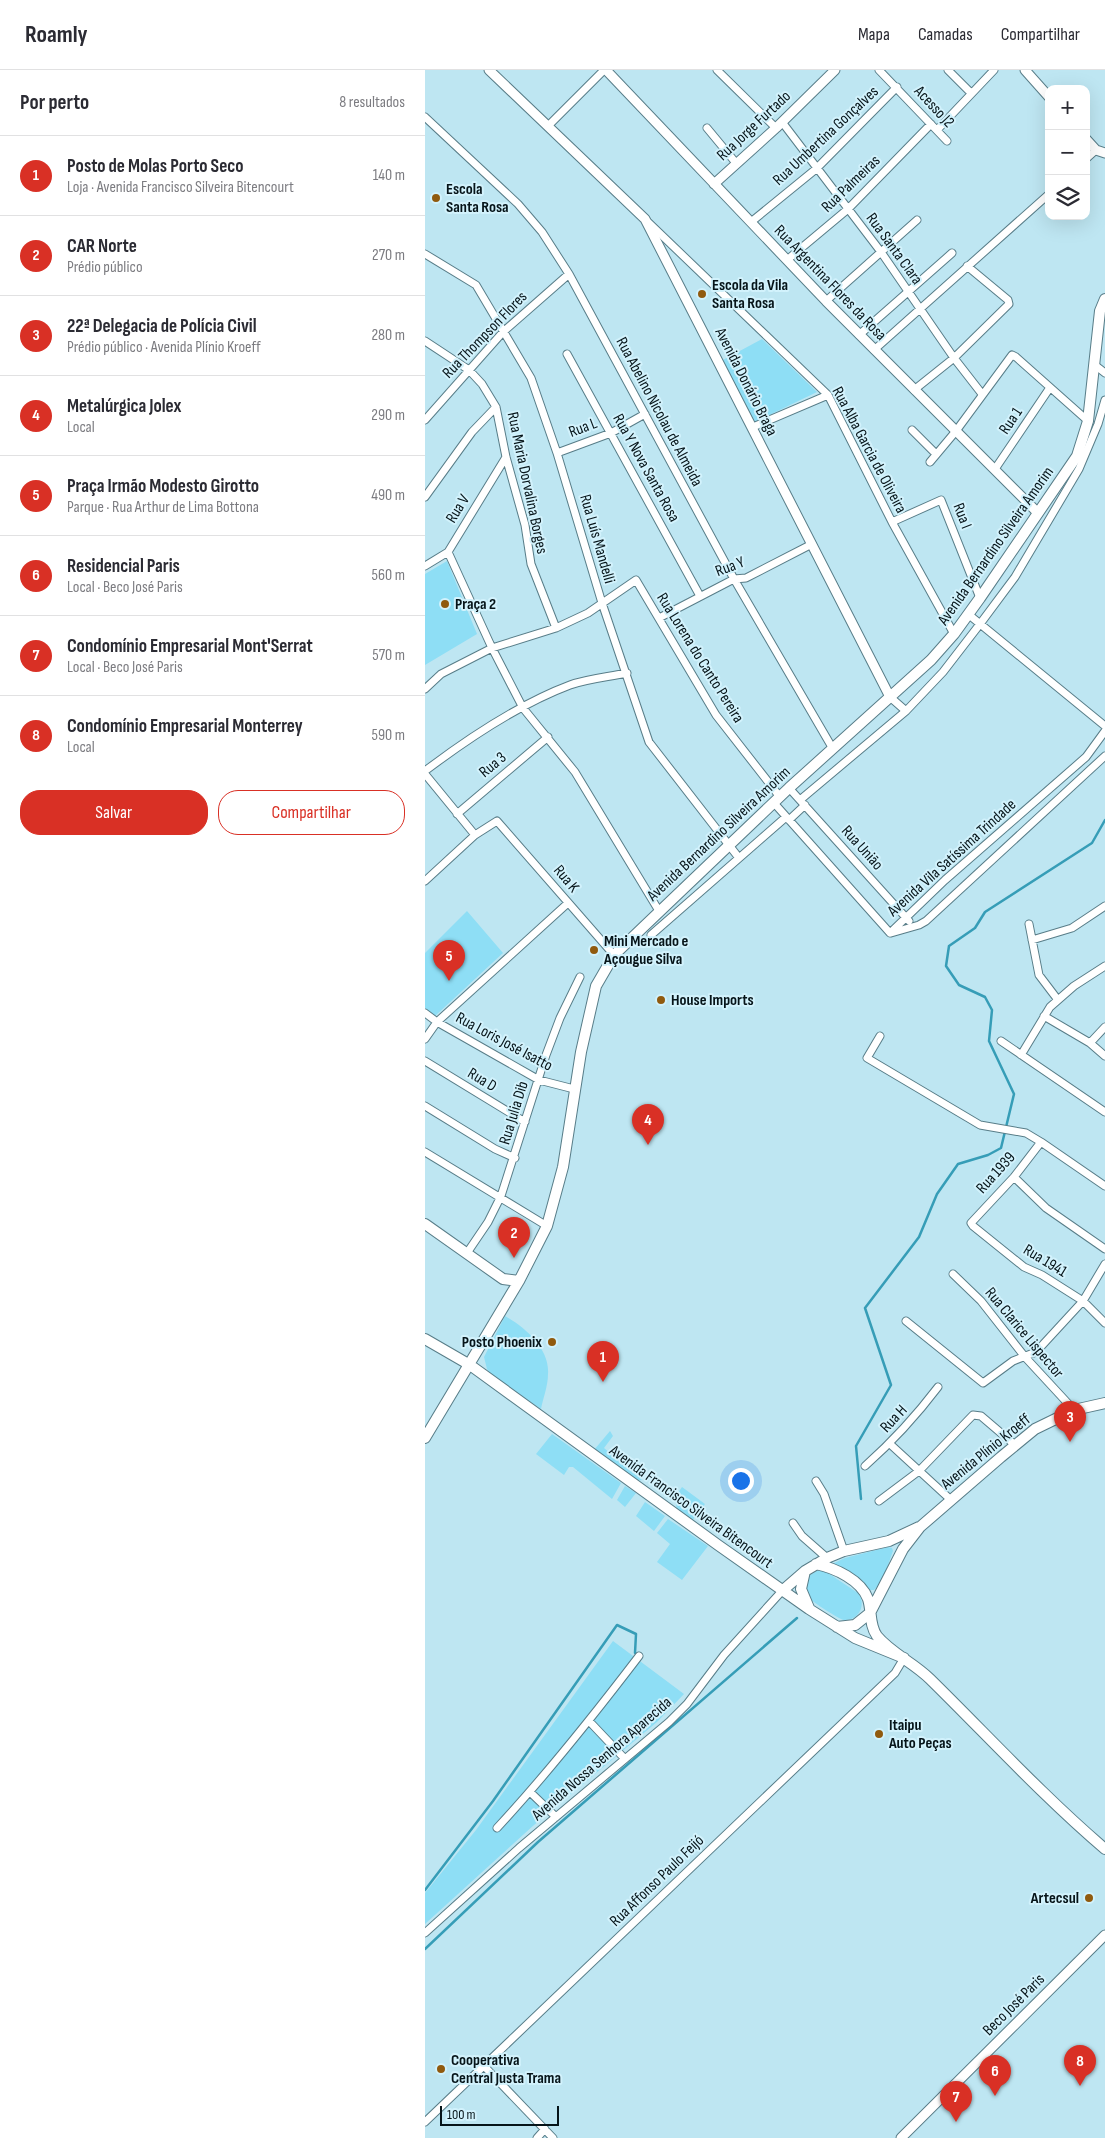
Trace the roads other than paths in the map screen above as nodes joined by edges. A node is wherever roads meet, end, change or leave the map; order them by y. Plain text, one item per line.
1 (489, 70) edge
2 (605, 70) edge
3 (717, 70) edge
4 (835, 70) edge
5 (879, 70) edge
6 (948, 70) edge
7 (994, 70) edge
8 (1025, 70) edge
9 (897, 87) junction
10 (1045, 92) edge
11 (971, 93) junction
12 (425, 116) edge
13 (778, 125) junction
14 (547, 126) junction
15 (934, 127) junction
16 (707, 128) dead end
17 (947, 141) dead end
18 (1090, 142) edge
19 (1101, 152) edge
20 (735, 163) junction
21 (816, 169) junction
22 (714, 184) junction
23 (1045, 198) edge
24 (848, 209) junction
25 (645, 219) junction
26 (917, 220) dead end
27 (751, 222) junction
28 (881, 252) junction
29 (952, 253) dead end
30 (425, 254) edge
31 (787, 260) junction
32 (967, 266) junction
33 (569, 274) junction
34 (908, 291) junction
35 (1105, 300) edge
36 (826, 301) junction
37 (920, 308) junction
38 (503, 332) junction
39 (859, 335) junction
40 (425, 341) edge
41 (874, 350) junction
42 (567, 354) dead end
43 (954, 358) junction
44 (1095, 366) junction
45 (469, 370) junction
46 (1105, 373) edge
47 (1049, 389) junction
48 (914, 390) junction
49 (983, 394) junction
50 (828, 395) junction
51 (1105, 400) edge
52 (496, 407) junction
53 (645, 414) junction
54 (425, 420) edge
55 (1088, 421) junction
56 (753, 427) junction
57 (912, 430) dead end
58 (956, 431) junction
59 (611, 432) junction
60 (557, 453) junction
61 (936, 454) junction
62 (506, 457) junction
63 (930, 462) dead end
64 (995, 469) junction
65 (425, 497) edge
66 (1038, 513) junction
67 (892, 522) junction
68 (812, 544) junction
69 (448, 552) junction
70 (425, 566) edge
71 (733, 579) junction
72 (700, 596) junction
73 (980, 598) junction
74 (602, 603) junction
75 (968, 614) junction
76 (659, 618) junction
77 (980, 624) junction
78 (556, 628) junction
79 (954, 634) junction
80 (492, 648) junction
81 (627, 673) junction
82 (425, 688) edge
83 (890, 697) junction
84 (523, 708) junction
85 (906, 711) junction
86 (1105, 726) edge
87 (1105, 732) edge
88 (548, 737) junction
89 (833, 749) junction
90 (1105, 756) edge
91 (425, 773) edge
92 (789, 788) junction
93 (777, 800) junction
94 (803, 803) junction
95 (457, 814) junction
96 (787, 818) junction
97 (475, 836) junction
98 (729, 846) junction
99 (739, 858) junction
100 (425, 881) edge
101 (567, 903) junction
102 (1105, 906) edge
103 (659, 911) junction
104 (906, 918) junction
105 (1029, 924) dead end
106 (915, 926) junction
107 (890, 933) junction
108 (651, 935) dead end
109 (1033, 940) junction
110 (614, 955) junction
111 (1105, 966) edge
112 (580, 977) dead end
113 (1058, 1000) junction
114 (425, 1013) edge
115 (1044, 1016) junction
116 (437, 1022) junction
117 (1105, 1027) edge
118 (880, 1036) dead end
119 (425, 1039) edge
120 (1001, 1041) dead end
121 (1090, 1043) junction
122 (1021, 1055) junction
123 (1105, 1056) edge
124 (425, 1061) edge
125 (539, 1080) junction
126 (574, 1089) junction
127 (425, 1106) edge
128 (1105, 1112) edge
129 (525, 1122) junction
130 (1041, 1142) junction
131 (425, 1152) edge
132 (515, 1158) junction
133 (1014, 1177) junction
134 (1105, 1186) edge
135 (501, 1196) junction
136 (971, 1222) joint
137 (425, 1224) edge
138 (547, 1226) junction
139 (1105, 1249) edge
140 (467, 1253) junction
141 (1105, 1264) edge
142 (953, 1274) dead end
143 (503, 1279) junction
144 (519, 1281) junction
145 (507, 1301) junction
146 (1083, 1301) junction
147 (906, 1321) dead end
148 (1105, 1323) edge
149 (425, 1339) edge
150 (1025, 1357) junction
151 (470, 1365) junction
152 (938, 1387) dead end
153 (1105, 1403) edge
154 (1074, 1410) junction
155 (425, 1438) edge
156 (890, 1444) junction
157 (1015, 1445) junction
158 (865, 1466) dead end
159 (919, 1470) junction
160 (816, 1480) dead end
161 (951, 1500) junction
162 (879, 1501) dead end
163 (793, 1523) dead end
164 (920, 1527) junction
165 (844, 1551) junction
166 (827, 1558) junction
167 (817, 1564) junction
168 (805, 1571) junction
169 (782, 1591) junction
170 (809, 1609) junction
171 (870, 1613) junction
172 (837, 1627) junction
173 (639, 1656) dead end
174 (904, 1658) junction
175 (589, 1721) junction
176 (625, 1759) junction
177 (530, 1792) junction
178 (556, 1817) junction
179 (497, 1828) dead end
180 (1105, 1849) edge
181 (425, 1933) edge
182 (1105, 1935) edge
183 (483, 2065) junction
184 (425, 2122) edge
185 (545, 2130) junction
186 (537, 2138) edge
187 (553, 2138) edge
188 (901, 2138) edge

1 - 14 street, Avenida Donário Braga
2 - 14 street
2 - 22 street, Rua Argentina Flores da Rosa
3 - 13 street, Rua Santa Clara
4 - 13 street, Rua Jorge Furtado
5 - 9 street, Acesso J2
6 - 11 street
7 - 11 street, Rua Palmeiras
8 - 10 street
9 - 15 street, Acesso J2
9 - 21 street, Rua Umbertina Gonçalves
11 - 15 street, Rua Palmeiras
12 - 33 street, Rua Abelino Nicolau de Almeida
13 - 20 street, Rua Jorge Furtado
13 - 21 street, Rua Santa Clara
14 - 25 street, Avenida Donário Braga
15 - 17 street, Acesso J2
15 - 24 street, Rua Palmeiras
16 - 20 street
18 - 19 street
20 - 22 street, Rua Jorge Furtado
21 - 24 street, Rua Santa Clara
21 - 27 street, Rua Umbertina Gonçalves
22 - 27 street, Rua Argentina Flores da Rosa
23 - 32 street
24 - 28 street, Rua Santa Clara
24 - 31 street, Rua Palmeiras
25 - 50 street, Rua Alba Garcia de Oliveira
25 - 56 street, Avenida Donário Braga
26 - 28 street
27 - 31 street, Rua Argentina Flores da Rosa
28 - 34 street, Rua Santa Clara
28 - 36 street
29 - 34 street
30 - 38 street, Rua Luís Mandelli
31 - 36 street, Rua Argentina Flores da Rosa
32 - 37 street
32 - 43 street
33 - 38 street, Rua Thompson Flores
33 - 53 street, Rua Abelino Nicolau de Almeida
34 - 37 street, Rua Santa Clara
34 - 39 street
35 - 44 main road, Avenida Bernardino Silveira Amorim
36 - 39 street, Rua Argentina Flores da Rosa
37 - 41 street
37 - 43 street, Rua Santa Clara
38 - 45 street, Rua Thompson Flores
38 - 60 street, Rua Luís Mandelli
39 - 41 street, Rua Argentina Flores da Rosa
40 - 45 street, Rua Maria Dorvalina Borges
41 - 48 street, Rua Argentina Flores da Rosa
42 - 59 street, Rua Y Nova Santa Rosa
43 - 48 street
43 - 49 street, Rua Santa Clara
44 - 46 street
44 - 55 main road, Avenida Bernardino Silveira Amorim
45 - 52 street, Rua Maria Dorvalina Borges
45 - 54 street, Rua Thompson Flores
47 - 49 street
47 - 55 street
47 - 64 street, Rua 1
48 - 58 street, Rua Argentina Flores da Rosa
49 - 58 street
50 - 56 street
50 - 67 street, Rua Alba Garcia de Oliveira
51 - 77 street
52 - 62 street, Rua Maria Dorvalina Borges
52 - 65 street
53 - 59 street, Rua L
53 - 71 street, Rua Abelino Nicolau de Almeida
55 - 66 main road, Avenida Bernardino Silveira Amorim
56 - 68 street, Avenida Donário Braga
57 - 61 street
58 - 61 street
58 - 64 street, Rua Argentina Flores da Rosa
59 - 60 street, Rua L
59 - 72 street, Rua Y Nova Santa Rosa
60 - 74 street, Rua Luís Mandelli
61 - 63 street
62 - 69 street, Rua V
62 - 78 street, Rua Maria Dorvalina Borges
64 - 66 street, Rua Argentina Flores da Rosa
66 - 73 main road, Avenida Bernardino Silveira Amorim
67 - 73 street, Rua I
67 - 79 street, Rua Alba Garcia de Oliveira
68 - 71 street, Rua Y
68 - 83 street, Avenida Donário Braga
69 - 70 street, Rua V
69 - 80 street
71 - 72 street, Rua Y
71 - 89 street, Rua Abelino Nicolau de Almeida
72 - 76 street, Rua Y
73 - 75 main road, Avenida Bernardino Silveira Amorim
74 - 76 street, Rua Lorena do Canto Pereira
74 - 78 street
74 - 81 street, Rua Luís Mandelli
75 - 77 street
75 - 79 main road, Avenida Bernardino Silveira Amorim
76 - 93 street, Rua Lorena do Canto Pereira
77 - 85 street
77 - 86 street
78 - 80 street
79 - 83 main road, Avenida Bernardino Silveira Amorim
80 - 82 street
80 - 84 street
81 - 84 street
81 - 98 street, Rua Luís Mandelli
83 - 85 street
83 - 89 main road, Avenida Bernardino Silveira Amorim
84 - 88 street
84 - 91 street
85 - 94 street
87 - 104 street, Avenida Vila Satíssima Trindade
88 - 95 street, Rua 3
88 - 103 street
89 - 92 main road, Avenida Bernardino Silveira Amorim
90 - 106 street, Avenida Vila Satíssima Trindade
91 - 95 street
92 - 93 main road, Avenida Bernardino Silveira Amorim
92 - 94 street, Rua União
93 - 96 street
93 - 98 main road, Avenida Bernardino Silveira Amorim
94 - 96 street
94 - 104 street, Rua União
95 - 97 street
96 - 99 street
96 - 107 street
97 - 100 street
97 - 101 street, Rua K
98 - 99 street, Rua Luís Mandelli
98 - 103 main road, Avenida Bernardino Silveira Amorim
99 - 108 street
101 - 110 street, Rua K
101 - 116 street
102 - 109 street
103 - 110 main road, Avenida Bernardino Silveira Amorim
104 - 106 street, Rua União
104 - 107 street, Avenida Vila Satíssima Trindade
105 - 109 street
106 - 107 street, Avenida Vila Satíssima Trindade
109 - 113 street
110 - 126 main road, Avenida Bernardino Silveira Amorim
111 - 113 street
112 - 125 street, Rua Julia Dib
113 - 115 street
114 - 116 street, Rua Loris José Isatto
115 - 121 street
115 - 122 street
116 - 119 street
116 - 125 street, Rua Loris José Isatto
117 - 121 street
118 - 130 street
120 - 122 street
121 - 123 street
122 - 128 street
124 - 129 street, Rua D
125 - 126 street, Rua Loris José Isatto
125 - 129 street, Rua Julia Dib
126 - 138 main road, Avenida Bernardino Silveira Amorim
127 - 132 street
129 - 132 street, Rua Julia Dib
130 - 133 street, Rua 1939
130 - 134 street
131 - 135 street
132 - 135 street, Rua Julia Dib
133 - 136 street, Rua 1939
133 - 139 street
135 - 138 street
135 - 140 street, Rua Julia Dib
136 - 146 street, Rua 1941
137 - 140 main road
138 - 144 main road, Avenida Bernardino Silveira Amorim
140 - 143 main road
141 - 146 street
142 - 150 street, Rua Clarice Lispector
143 - 144 main road
143 - 145 main road
144 - 145 main road, Avenida Bernardino Silveira Amorim
145 - 151 main road, Avenida Bernardino Silveira Amorim
146 - 148 street, Rua 1941
146 - 150 street
147 - 150 street
149 - 151 main road, Avenida Francisco Silveira Bitencourt
150 - 154 street, Rua Clarice Lispector
151 - 155 main road, Avenida Bernardino Silveira Amorim
151 - 169 main road, Avenida Francisco Silveira Bitencourt
152 - 156 street, Rua H
153 - 154 main road, Avenida Plínio Kroeff
154 - 157 main road, Avenida Plínio Kroeff
156 - 158 street, Rua H
156 - 159 street
157 - 159 street
157 - 161 main road, Avenida Plínio Kroeff
159 - 161 street
159 - 162 street
160 - 165 street
161 - 164 main road, Avenida Plínio Kroeff
163 - 166 street
164 - 165 main road, Avenida Plínio Kroeff
164 - 171 main road, Avenida Plínio Kroeff
165 - 166 main road, Avenida Plínio Kroeff
166 - 167 main road, Avenida Plínio Kroeff
167 - 168 main road, Avenida Plínio Kroeff
167 - 171 main road
168 - 169 main road, Avenida Plínio Kroeff
168 - 170 main road
169 - 170 main road, Avenida Francisco Silveira Bitencourt
169 - 176 street, Avenida Nossa Senhora Aparecida
170 - 172 main road, Avenida Francisco Silveira Bitencourt
171 - 172 main road
171 - 174 main road, Avenida Francisco Silveira Bitencourt
172 - 174 main road, Avenida Francisco Silveira Bitencourt
173 - 175 street
174 - 180 main road, Avenida Francisco Silveira Bitencourt
174 - 183 street, Rua Affonso Paulo Feijó
175 - 176 street
175 - 177 street
176 - 178 street, Avenida Nossa Senhora Aparecida
177 - 178 street
177 - 179 street
178 - 181 street, Avenida Nossa Senhora Aparecida
182 - 188 street, Beco José Paris
183 - 184 street, Rua Affonso Paulo Feijó
183 - 185 street
185 - 186 street
185 - 187 street

